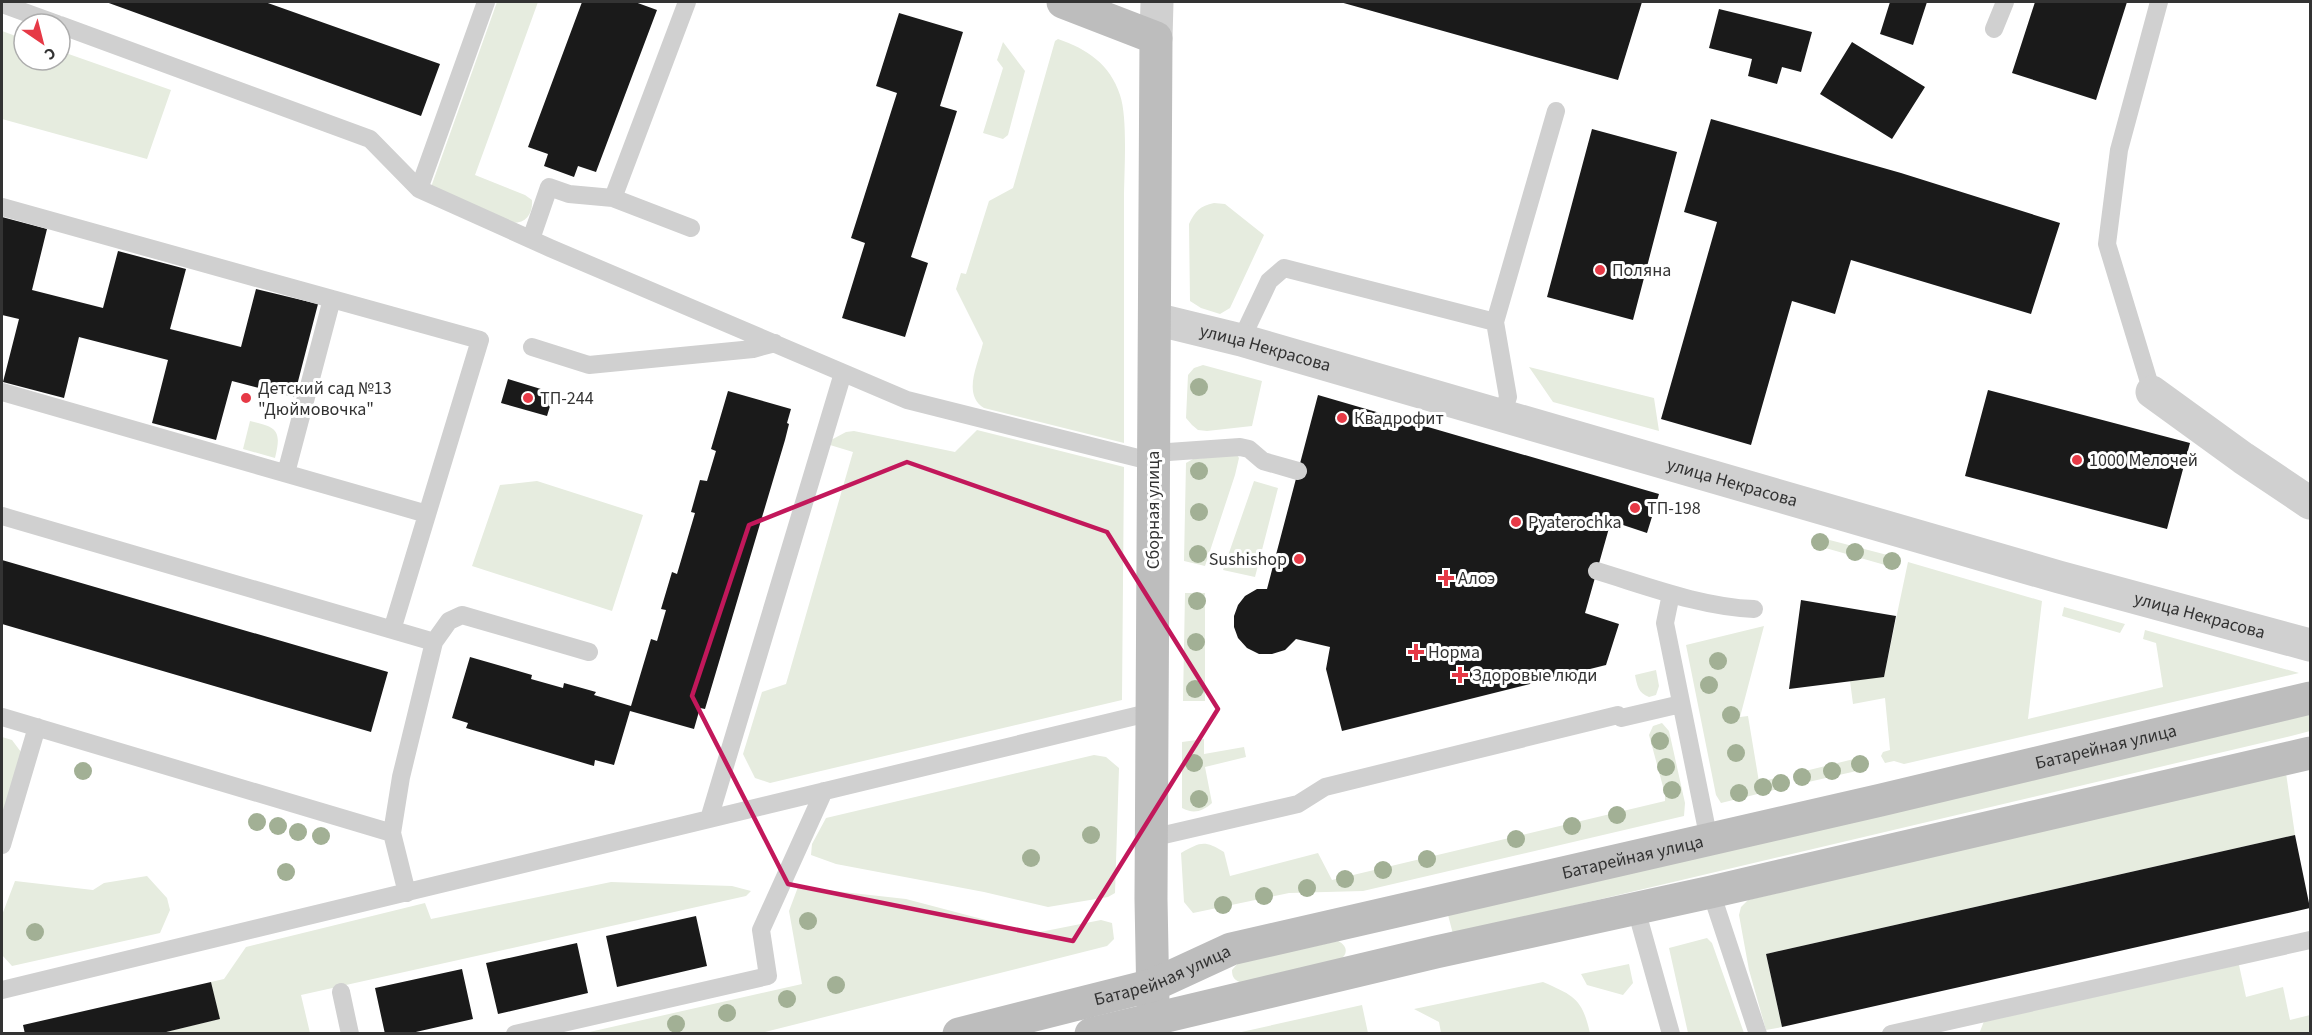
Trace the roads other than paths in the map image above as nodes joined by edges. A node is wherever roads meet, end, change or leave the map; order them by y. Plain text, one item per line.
1 (486, 2) edge
2 (1063, 2) edge
3 (1157, 2) edge
4 (2005, 2) edge
5 (2159, 2) edge
6 (2, 3) edge
7 (682, 3) edge
8 (25, 12) edge
9 (1994, 29) dead end
10 (72, 30) edge
11 (1156, 38) junction
12 (1556, 111) dead end
13 (418, 189) junction
14 (613, 198) junction
15 (2, 207) edge
16 (691, 228) dead end
17 (531, 239) junction
18 (333, 300) junction
19 (1155, 319) junction
20 (1495, 322) junction
21 (1241, 340) junction
22 (774, 343) junction
23 (532, 347) dead end
24 (843, 373) junction
25 (2, 392) edge
26 (2152, 392) joint
27 (1502, 415) junction
28 (1154, 457) junction
29 (1298, 471) dead end
30 (286, 473) junction
31 (2310, 503) edge
32 (427, 514) junction
33 (2, 516) edge
34 (1597, 572) dead end
35 (1671, 594) junction
36 (1754, 609) dead end
37 (392, 630) junction
38 (434, 642) junction
39 (2310, 645) edge
40 (589, 652) dead end
41 (2310, 698) edge
42 (1681, 704) junction
43 (1152, 712) junction
44 (2, 717) edge
45 (37, 727) junction
46 (2310, 753) edge
47 (824, 791) junction
48 (709, 819) junction
49 (392, 833) junction
50 (1151, 838) junction
51 (1709, 840) junction
52 (2, 845) edge
53 (1711, 892) junction
54 (407, 893) junction
55 (1636, 909) junction
56 (1355, 921) junction
57 (2310, 940) edge
58 (1365, 970) junction
59 (1153, 985) junction
60 (2, 990) edge
61 (341, 992) dead end
62 (1153, 1018) junction
63 (350, 1034) edge
64 (514, 1034) edge
65 (959, 1034) edge
66 (1091, 1034) edge
67 (1671, 1034) edge
68 (1758, 1034) edge
69 (1891, 1034) edge

1 - 13 lane
2 - 11 street
3 - 11 street, Сборная улица
4 - 9 lane
5 - 26 lane
6 - 8 lane
7 - 14 lane
10 - 13 lane
11 - 19 street, Сборная улица
12 - 20 lane
13 - 17 lane
14 - 16 lane
14 - 17 lane
15 - 18 lane
17 - 22 lane
18 - 30 lane
18 - 32 lane
19 - 21 street, улица Некрасова
19 - 28 street, Сборная улица
20 - 21 lane
20 - 27 lane
21 - 27 street, улица Некрасова
22 - 23 lane
22 - 24 lane
24 - 28 lane
24 - 48 lane
25 - 30 lane
26 - 31 street
27 - 39 street, улица Некрасова
28 - 29 lane
28 - 43 street, Сборная улица
30 - 32 lane
32 - 37 lane
33 - 37 lane
34 - 35 lane
35 - 36 lane
35 - 42 lane
37 - 38 lane
38 - 40 lane
38 - 49 lane
41 - 51 street, Батарейная улица
42 - 50 lane
42 - 51 lane
43 - 47 lane
43 - 50 street, Сборная улица
44 - 45 lane
45 - 49 lane
45 - 52 lane
46 - 53 street, Батарейная улица
47 - 48 lane
47 - 64 lane
48 - 54 lane
49 - 54 lane
50 - 59 street, Сборная улица
51 - 56 street, Батарейная улица
53 - 55 street, Батарейная улица
53 - 68 lane
54 - 60 lane
55 - 58 street, Батарейная улица
55 - 67 lane
56 - 58 street
56 - 59 street, Батарейная улица
57 - 69 lane
58 - 62 street, Батарейная улица
59 - 62 street, Сборная улица
59 - 65 street, Батарейная улица
61 - 63 lane
62 - 66 street, Батарейная улица

